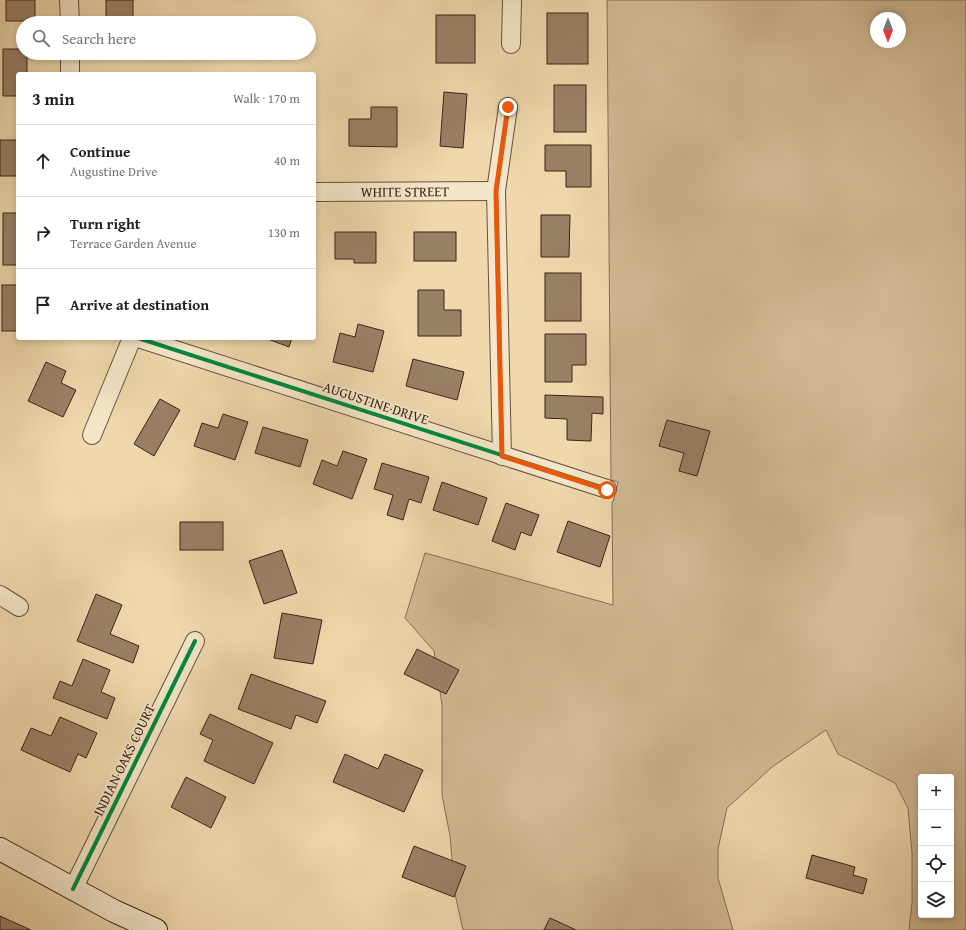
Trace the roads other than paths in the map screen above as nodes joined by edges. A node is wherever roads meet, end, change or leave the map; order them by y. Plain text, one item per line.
1 (69, 0) edge
2 (512, 0) edge
3 (70, 16) edge
4 (511, 44) dead end
5 (70, 60) edge
6 (70, 72) edge
7 (508, 107) dead end
8 (496, 191) junction
9 (316, 192) edge
10 (131, 340) edge
11 (144, 340) edge
12 (92, 435) dead end
13 (502, 456) junction
14 (607, 490) dead end
15 (0, 595) edge
16 (19, 608) dead end
17 (195, 640) dead end
18 (0, 849) edge
19 (73, 889) junction
20 (156, 930) edge

1 - 3 street
2 - 4 street
5 - 6 street
7 - 8 street
8 - 9 street, WHITE STREET
8 - 13 street
10 - 12 street
11 - 13 street, AUGUSTINE DRIVE
13 - 14 street, AUGUSTINE DRIVE
15 - 16 street
17 - 19 street, INDIAN OAKS COURT
18 - 19 street
19 - 20 street

